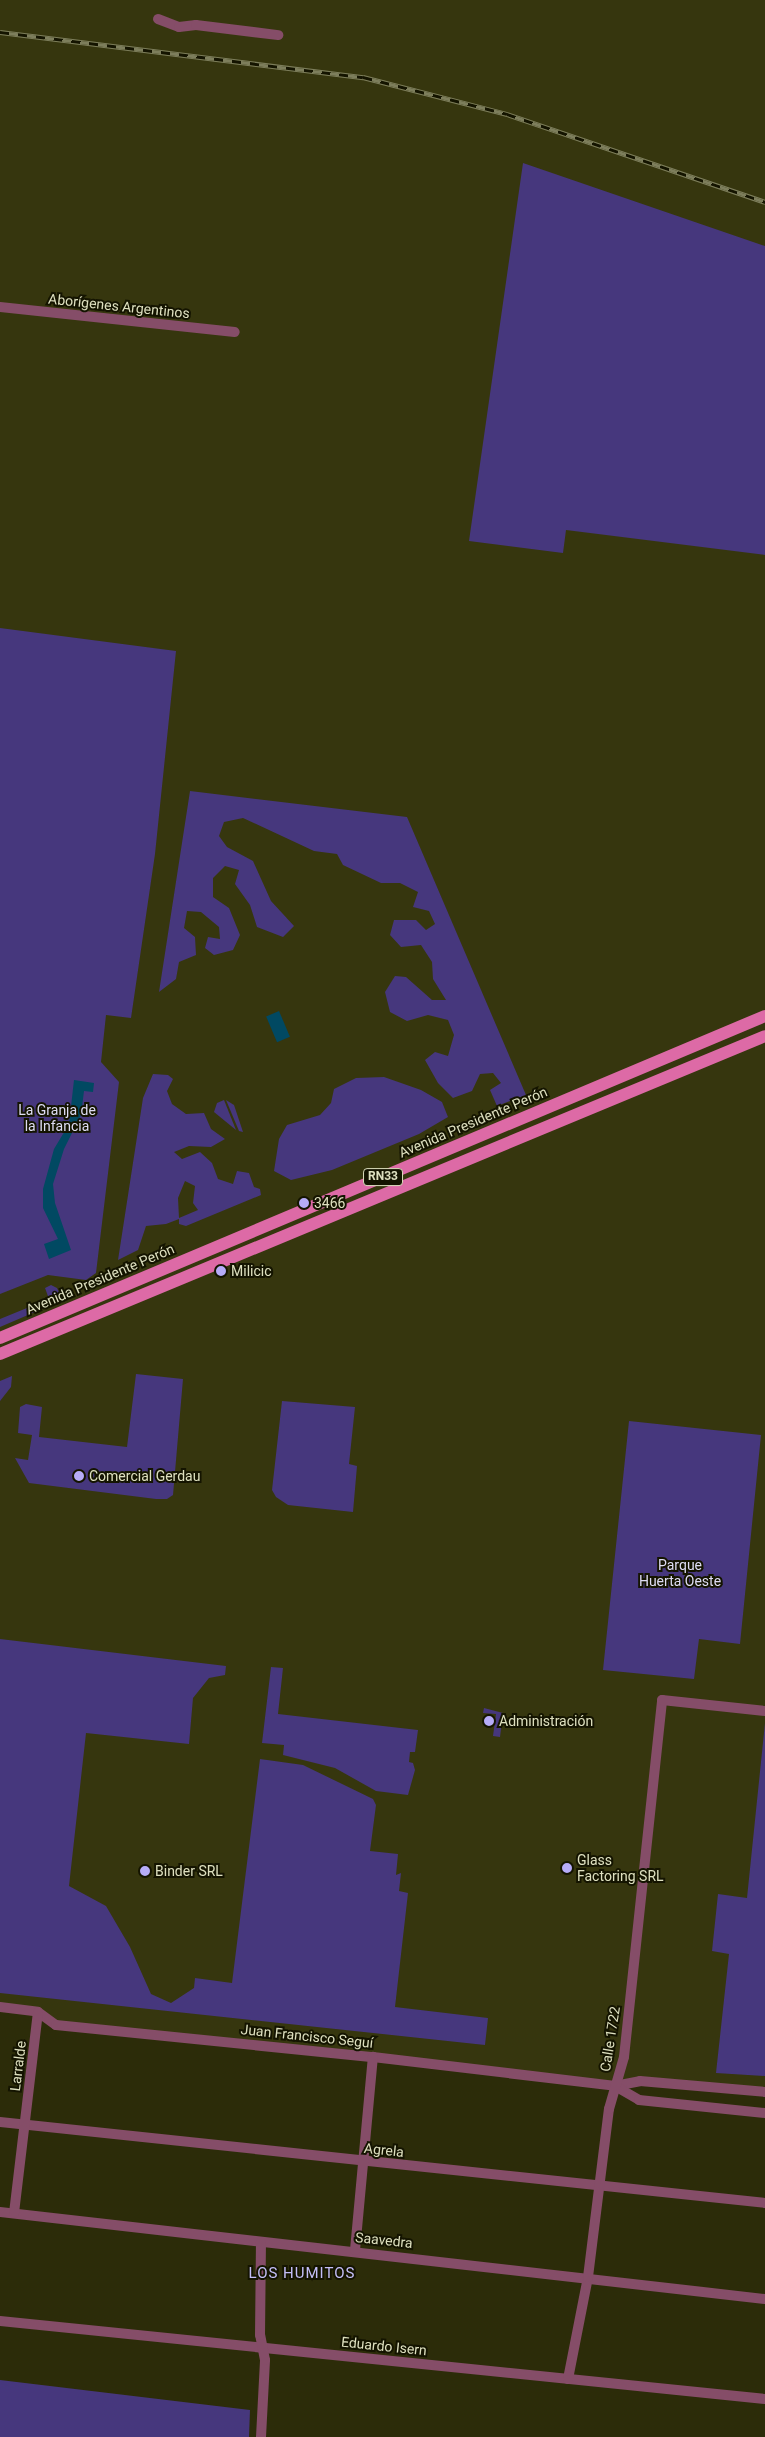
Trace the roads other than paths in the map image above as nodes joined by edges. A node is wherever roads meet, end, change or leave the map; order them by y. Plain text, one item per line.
1 (158, 19) dead end
2 (278, 35) dead end
3 (0, 307) edge
4 (235, 332) dead end
5 (765, 1016) edge
6 (765, 1036) edge
7 (0, 1338) edge
8 (0, 1354) edge
9 (765, 1710) edge
10 (0, 2007) edge
11 (38, 2012) junction
12 (373, 2056) junction
13 (615, 2086) junction
14 (765, 2092) edge
15 (765, 2113) edge
16 (0, 2122) edge
17 (24, 2125) junction
18 (362, 2162) junction
19 (601, 2187) junction
20 (765, 2203) edge
21 (0, 2212) edge
22 (14, 2213) junction
23 (261, 2242) junction
24 (355, 2250) junction
25 (588, 2277) junction
26 (765, 2299) edge
27 (0, 2321) edge
28 (263, 2347) junction
29 (568, 2379) junction
30 (765, 2399) edge
31 (261, 2437) edge

1 - 2 street
3 - 4 street, Aborígenes Argentinos
5 - 7 main road, Avenida Presidente Perón / RN33
6 - 8 main road, RN33
9 - 13 street, Calle 1722
10 - 11 street, Juan Francisco Seguí
11 - 12 street, Juan Francisco Seguí
11 - 17 street, Larralde
12 - 13 street, Juan Francisco Seguí
12 - 18 street
13 - 14 street
13 - 15 street
13 - 19 street, Calle 1722
16 - 17 street, Agrela
17 - 18 street, Agrela
17 - 22 street, Larralde
18 - 19 street, Agrela
18 - 24 street
19 - 20 street, Agrela
19 - 25 street, Calle 1722
21 - 22 street, Saavedra
22 - 23 street, Saavedra
23 - 24 street, Saavedra
23 - 28 street
24 - 25 street, Saavedra
25 - 26 street, Saavedra
25 - 29 street, Calle 1722
27 - 28 street, Eduardo Isern
28 - 29 street, Eduardo Isern
28 - 31 street
29 - 30 street, Eduardo Isern

